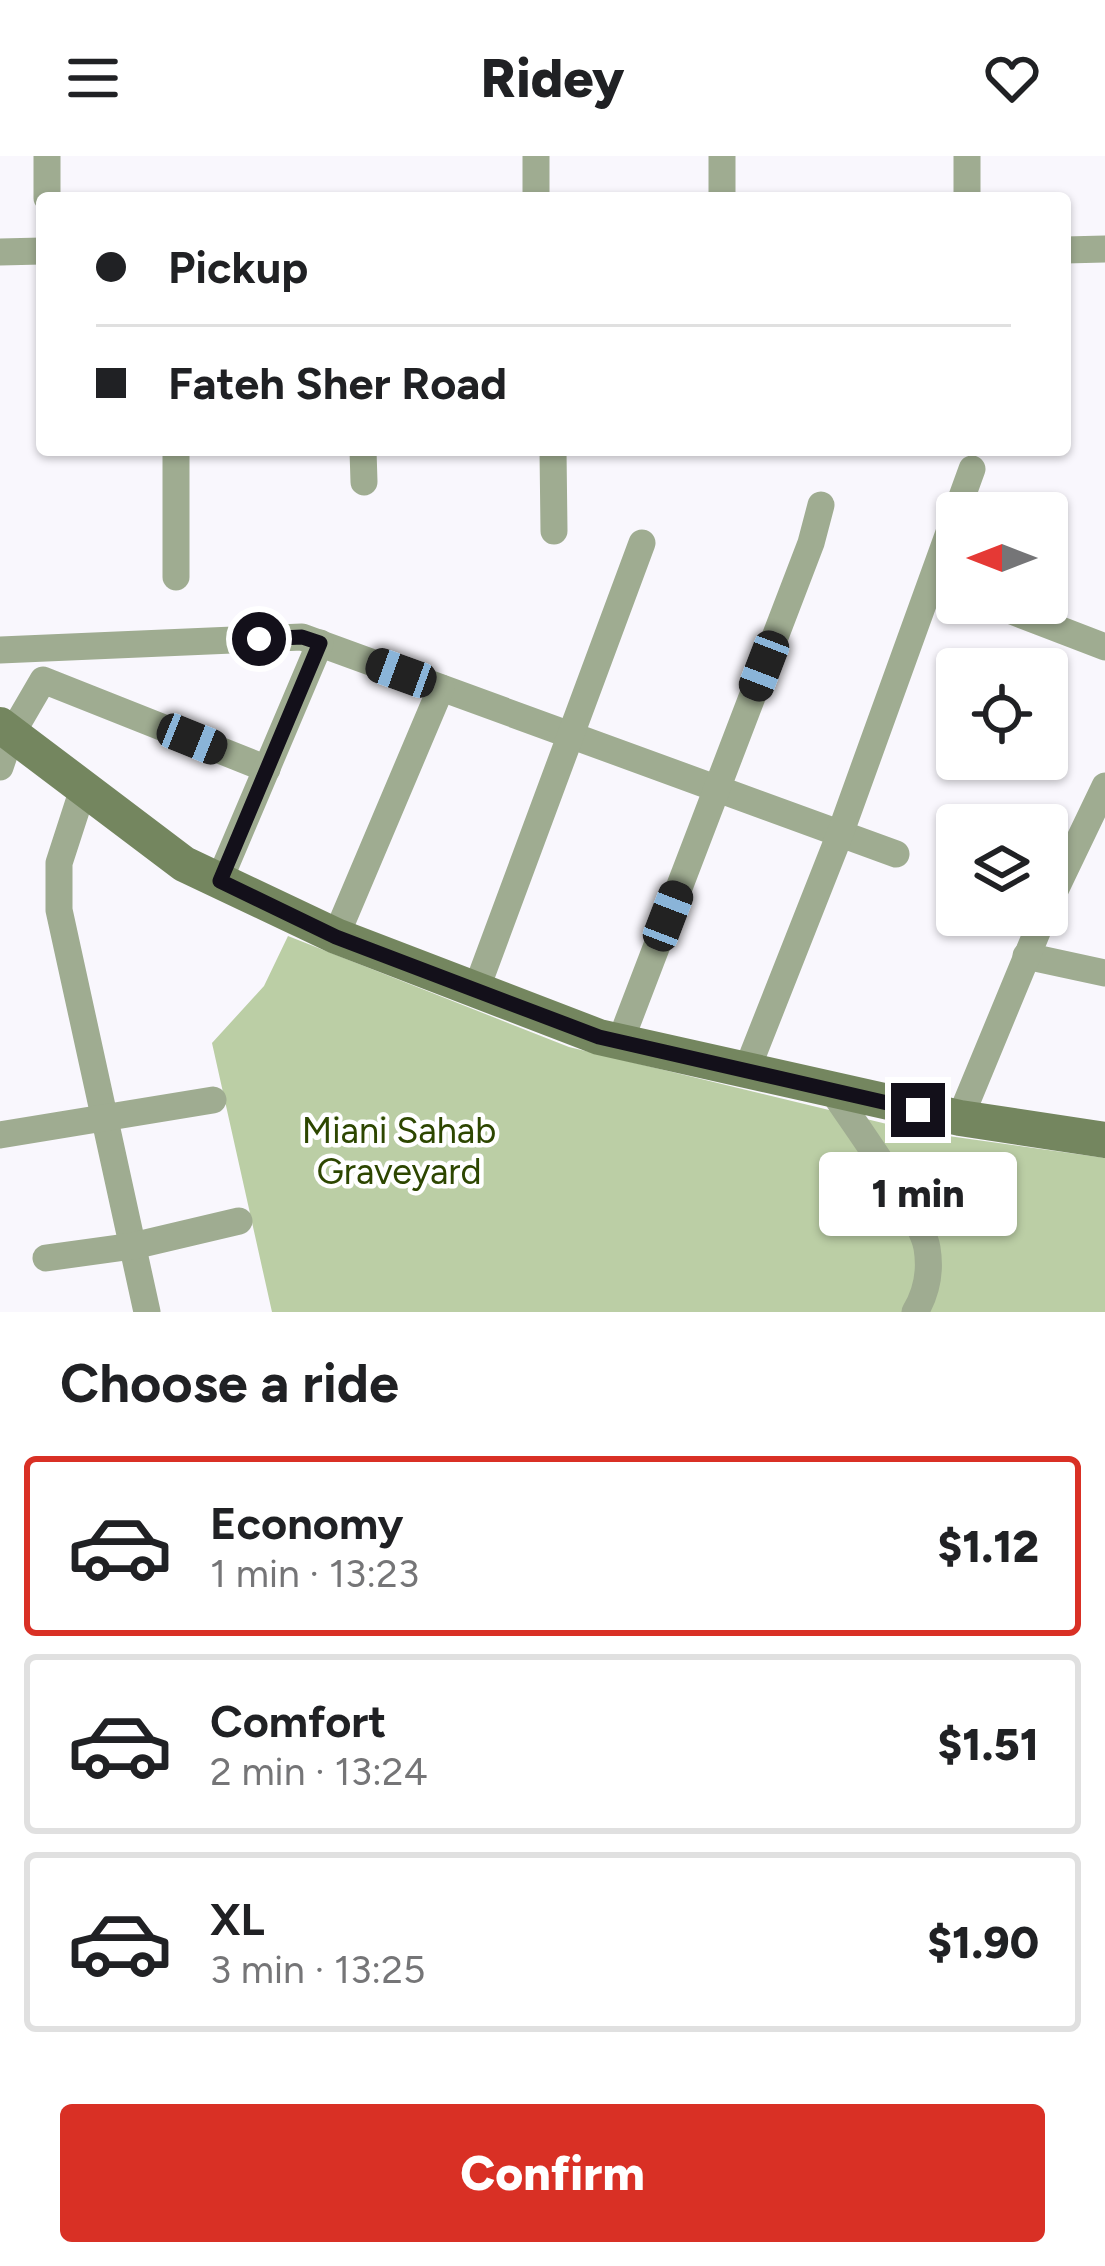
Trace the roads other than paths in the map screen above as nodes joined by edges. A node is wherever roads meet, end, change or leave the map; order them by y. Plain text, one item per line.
1 (47, 156) edge
2 (536, 156) edge
3 (722, 156) edge
4 (967, 156) edge
5 (47, 192) edge
6 (536, 192) edge
7 (722, 192) edge
8 (968, 192) edge
9 (1105, 249) edge
10 (1071, 250) edge
11 (36, 251) edge
12 (0, 252) edge
13 (176, 456) edge
14 (363, 456) edge
15 (553, 456) edge
16 (972, 469) dead end
17 (364, 482) dead end
18 (821, 505) dead end
19 (554, 531) dead end
20 (642, 543) dead end
21 (176, 577) dead end
22 (1047, 624) edge
23 (320, 643) junction
24 (1105, 646) edge
25 (0, 650) edge
26 (441, 688) junction
27 (571, 735) junction
28 (4, 742) edge
29 (267, 769) junction
30 (1105, 786) edge
31 (83, 789) junction
32 (717, 789) junction
33 (1096, 824) edge
34 (840, 834) junction
35 (896, 854) dead end
36 (1068, 871) edge
37 (220, 881) junction
38 (1035, 936) edge
39 (336, 937) junction
40 (1027, 956) junction
41 (1105, 973) edge
42 (476, 990) junction
43 (620, 1042) junction
44 (746, 1072) junction
45 (834, 1093) junction
46 (213, 1100) dead end
47 (107, 1117) junction
48 (960, 1118) junction
49 (0, 1135) edge
50 (1105, 1140) edge
51 (239, 1221) dead end
52 (133, 1246) junction
53 (46, 1258) dead end
54 (147, 1312) edge
55 (915, 1312) edge

1 - 5 street
2 - 6 street
3 - 7 street
4 - 8 street
9 - 10 street
11 - 12 street
13 - 21 street
14 - 17 street
15 - 19 street
16 - 34 street
18 - 32 street
20 - 27 street
22 - 24 street
23 - 25 street
23 - 26 street
23 - 29 street
26 - 27 street
26 - 39 street
27 - 32 street
27 - 42 street
28 - 29 street
28 - 31 street
29 - 37 street
30 - 33 street
31 - 37 street
31 - 47 street
32 - 34 street
32 - 43 street
33 - 36 street
34 - 35 street
34 - 44 street
37 - 39 street
38 - 40 street
39 - 42 street
40 - 41 street
40 - 48 street
42 - 43 street
43 - 44 street
44 - 45 street
45 - 48 street
45 - 55 street
46 - 47 street
47 - 49 street
47 - 52 street
48 - 50 street
51 - 52 street
52 - 53 street
52 - 54 street

